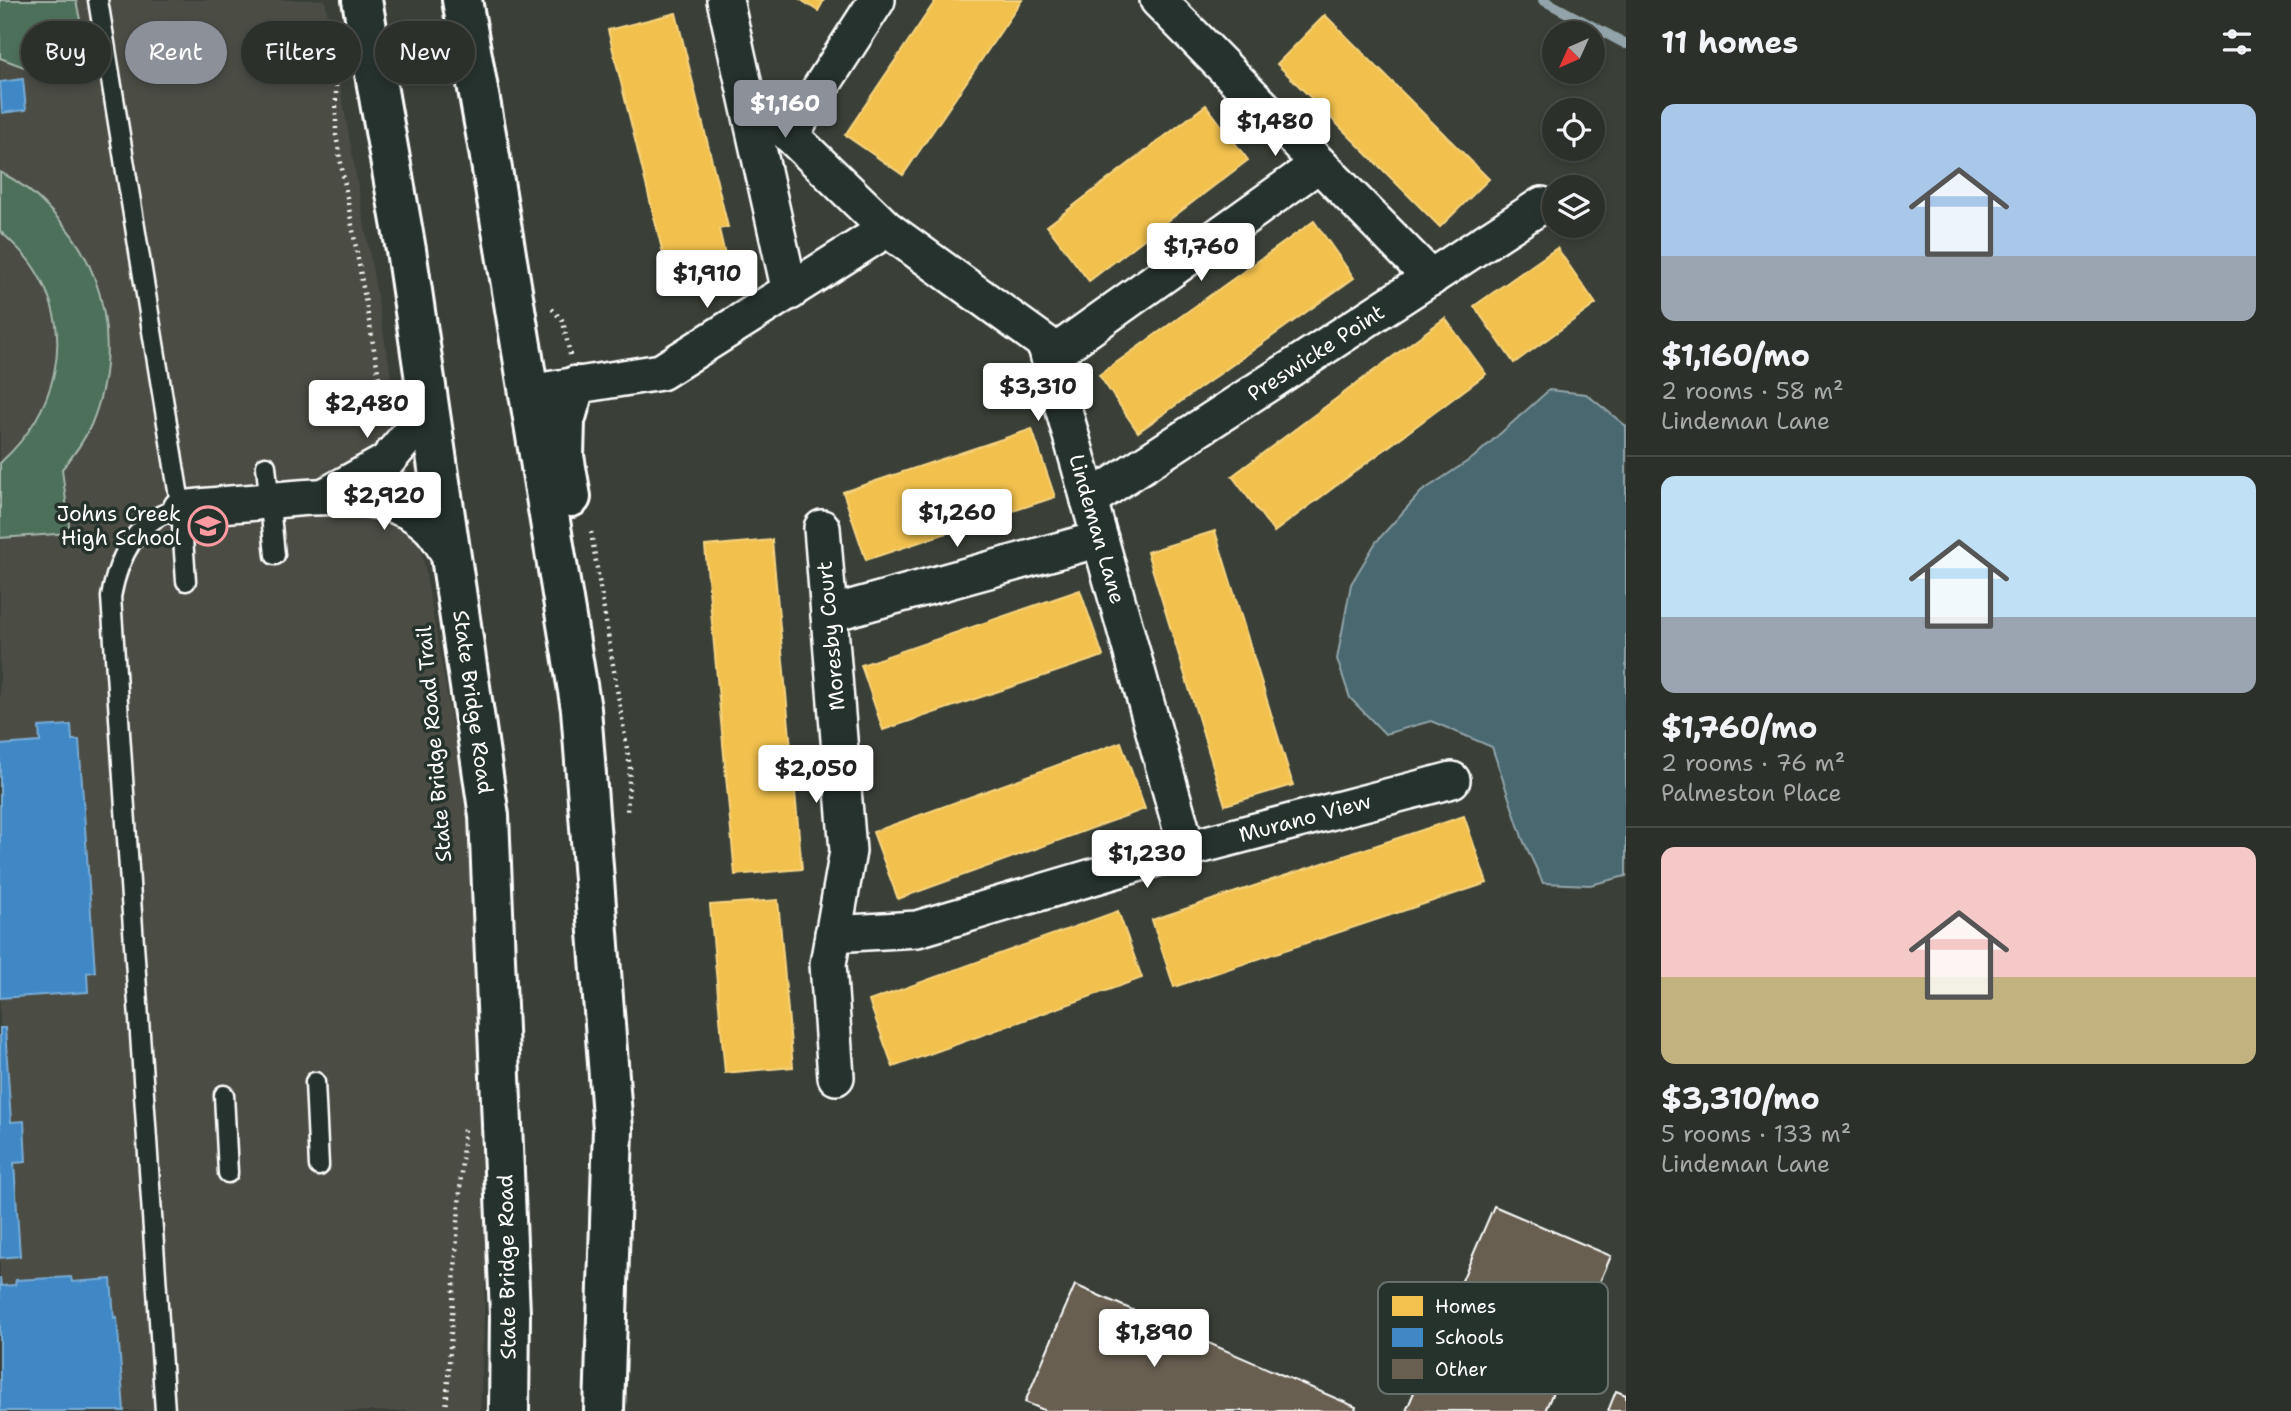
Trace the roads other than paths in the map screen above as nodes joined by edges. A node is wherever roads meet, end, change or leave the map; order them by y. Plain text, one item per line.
1 (98, 0) edge
2 (362, 0) edge
3 (462, 0) edge
4 (725, 0) edge
5 (877, 0) edge
6 (1158, 0) edge
7 (746, 92) junction
8 (790, 135) junction
9 (1319, 164) junction
10 (1542, 205) dead end
11 (887, 229) junction
12 (1431, 278) junction
13 (790, 292) junction
14 (1049, 357) junction
15 (575, 386) junction
16 (528, 393) junction
17 (428, 401) junction
18 (266, 466) dead end
19 (324, 496) junction
20 (271, 500) junction
21 (1089, 500) junction
22 (181, 509) junction
23 (822, 528) dead end
24 (1100, 538) junction
25 (275, 555) dead end
26 (452, 557) junction
27 (186, 581) dead end
28 (829, 614) junction
29 (581, 709) junction
30 (1452, 780) dead end
31 (1187, 849) junction
32 (833, 934) junction
33 (836, 1077) dead end
34 (315, 1082) dead end
35 (224, 1095) dead end
36 (319, 1166) dead end
37 (228, 1173) dead end
38 (165, 1411) edge
39 (509, 1411) edge
40 (604, 1411) edge

1 - 22 lane
2 - 17 highway, State Bridge Road
3 - 16 highway
4 - 7 street
5 - 8 street
6 - 9 street
7 - 8 street, Lindeman Lane
7 - 13 street
8 - 11 street, Lindeman Lane
9 - 12 street
9 - 14 street
10 - 12 street, Preswicke Point
11 - 13 street
11 - 14 street, Lindeman Lane
12 - 21 street, Preswicke Point
13 - 15 street
14 - 21 street, Lindeman Lane
15 - 16 street
15 - 29 highway
16 - 29 highway
17 - 19 street
17 - 26 highway, State Bridge Road
18 - 20 lane
19 - 20 street
19 - 26 street
20 - 22 street
20 - 25 lane
21 - 24 street, Lindeman Lane
22 - 27 lane
22 - 38 lane
23 - 28 street, Moresby Court
24 - 28 street
24 - 31 street, Lindeman Lane
26 - 39 highway, State Bridge Road
28 - 32 street, Moresby Court
29 - 40 highway
30 - 31 street, Murano View
31 - 32 street, Murano View
32 - 33 street, Moresby Court
34 - 36 lane
35 - 37 lane

